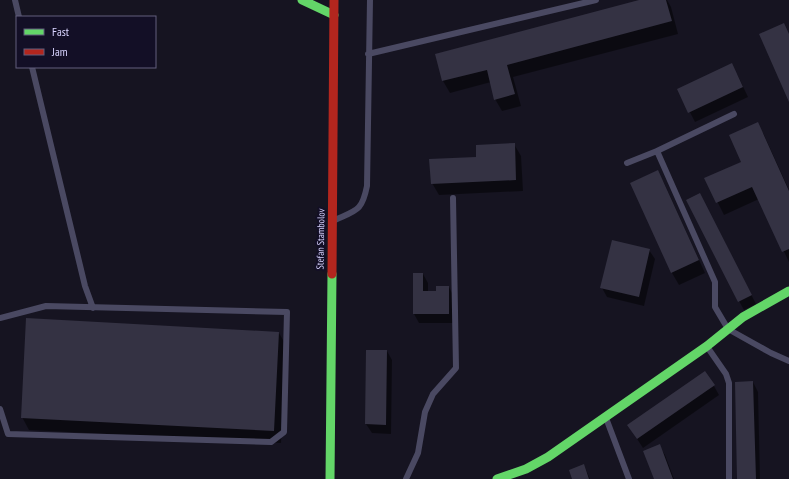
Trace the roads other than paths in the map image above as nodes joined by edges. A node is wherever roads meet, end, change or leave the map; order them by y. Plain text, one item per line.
1 (15, 0) edge
2 (302, 0) edge
3 (334, 0) edge
4 (370, 0) edge
5 (596, 0) edge
6 (334, 15) junction
7 (19, 16) edge
8 (368, 54) junction
9 (32, 68) edge
10 (734, 114) dead end
11 (658, 151) junction
12 (627, 163) dead end
13 (453, 198) dead end
14 (332, 221) junction
15 (789, 291) edge
16 (93, 308) junction
17 (0, 318) edge
18 (728, 329) junction
19 (707, 346) junction
20 (789, 361) edge
21 (0, 409) edge
22 (605, 416) junction
23 (330, 479) edge
24 (406, 479) edge
25 (497, 479) edge
26 (629, 479) edge
27 (729, 479) edge

1 - 7 lane
2 - 6 street
3 - 6 street, Stefan Stambolov
4 - 8 lane
5 - 8 lane
6 - 14 street, Stefan Stambolov
8 - 14 lane
9 - 16 lane
10 - 11 lane
11 - 12 lane
11 - 18 lane
13 - 24 lane
14 - 23 street, Stefan Stambolov
15 - 18 street
16 - 17 lane
16 - 21 lane
18 - 19 street
18 - 20 lane
19 - 22 street
19 - 27 lane
22 - 25 street
22 - 26 lane

